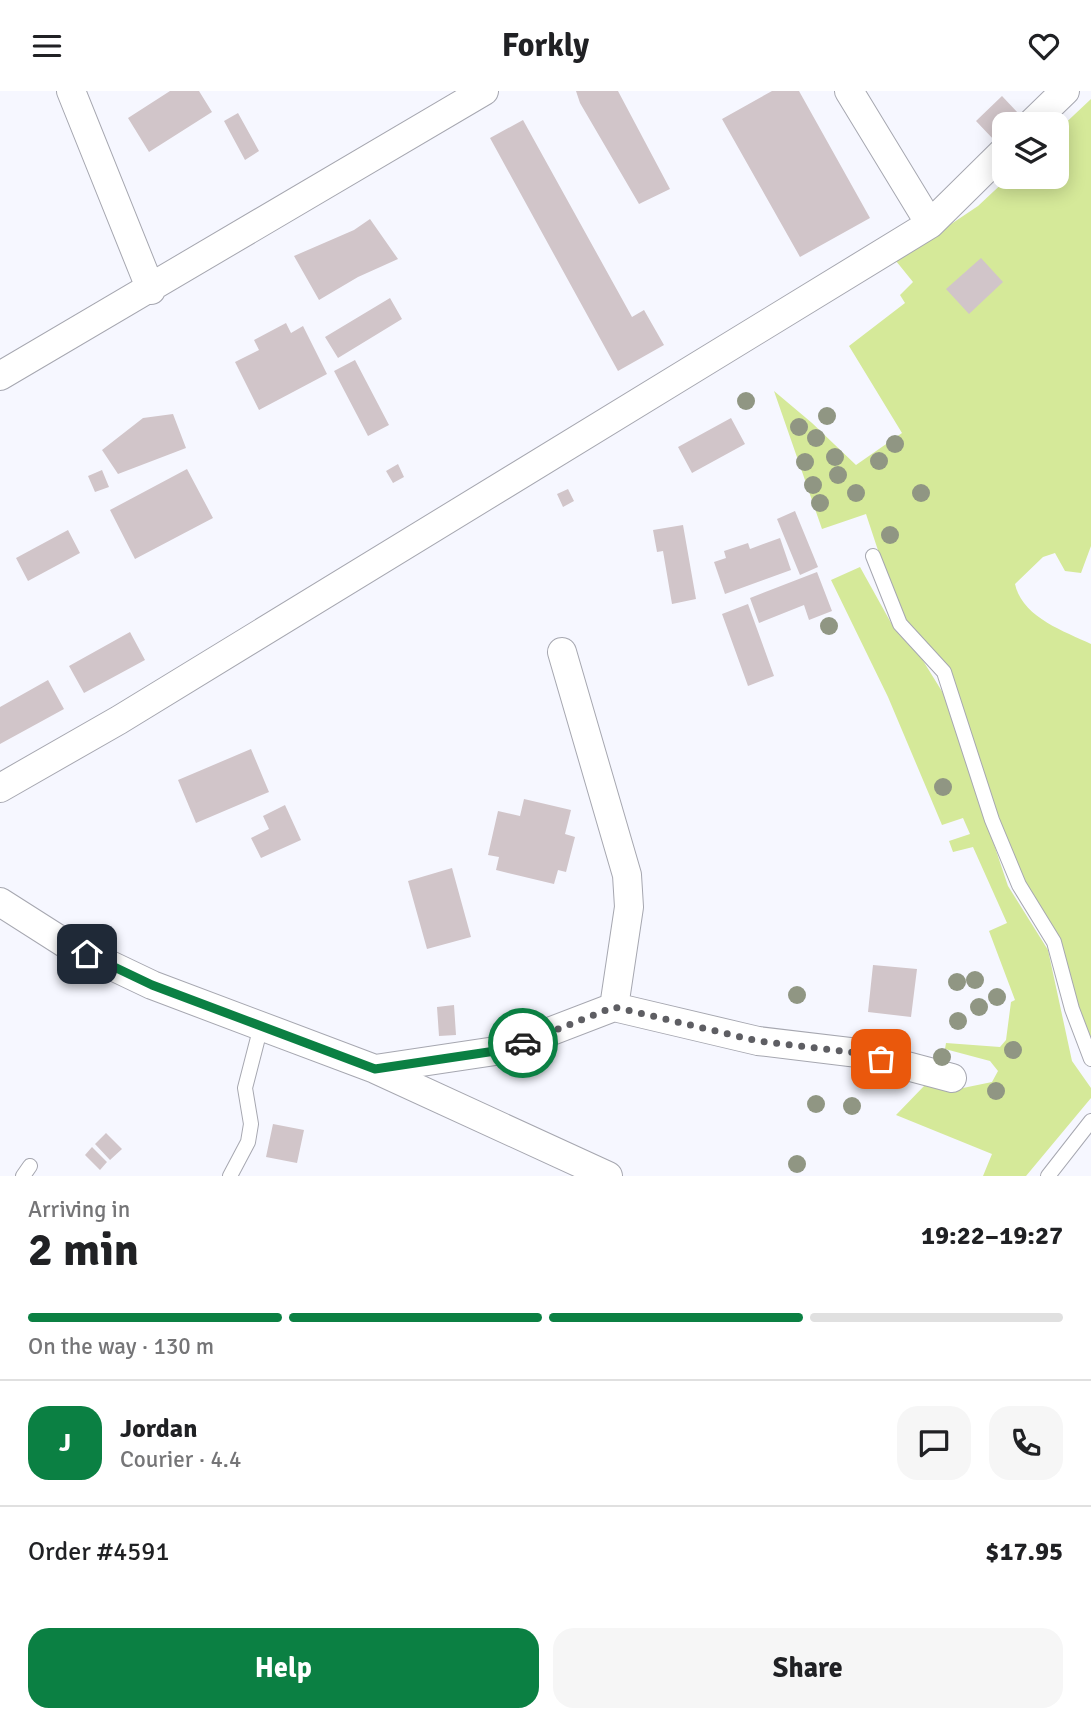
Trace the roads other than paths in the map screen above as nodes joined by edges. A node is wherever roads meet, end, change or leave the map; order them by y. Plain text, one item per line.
1 (71, 91) edge
2 (484, 91) edge
3 (849, 91) edge
4 (1065, 91) edge
5 (1043, 112) edge
6 (992, 163) edge
7 (930, 224) junction
8 (151, 290) junction
9 (0, 376) edge
10 (873, 556) dead end
11 (562, 652) dead end
12 (0, 788) edge
13 (0, 902) edge
14 (614, 1007) junction
15 (261, 1026) junction
16 (1091, 1059) edge
17 (375, 1069) junction
18 (952, 1078) dead end
19 (1091, 1121) edge
20 (230, 1176) edge
21 (608, 1176) edge
22 (1048, 1176) edge

1 - 8 street
2 - 8 street
3 - 7 street
4 - 5 street
6 - 7 street
7 - 12 street
8 - 9 street
10 - 16 lane
11 - 14 street
13 - 15 street
14 - 17 street
14 - 18 street
15 - 17 street
15 - 20 lane
17 - 21 street
19 - 22 lane

